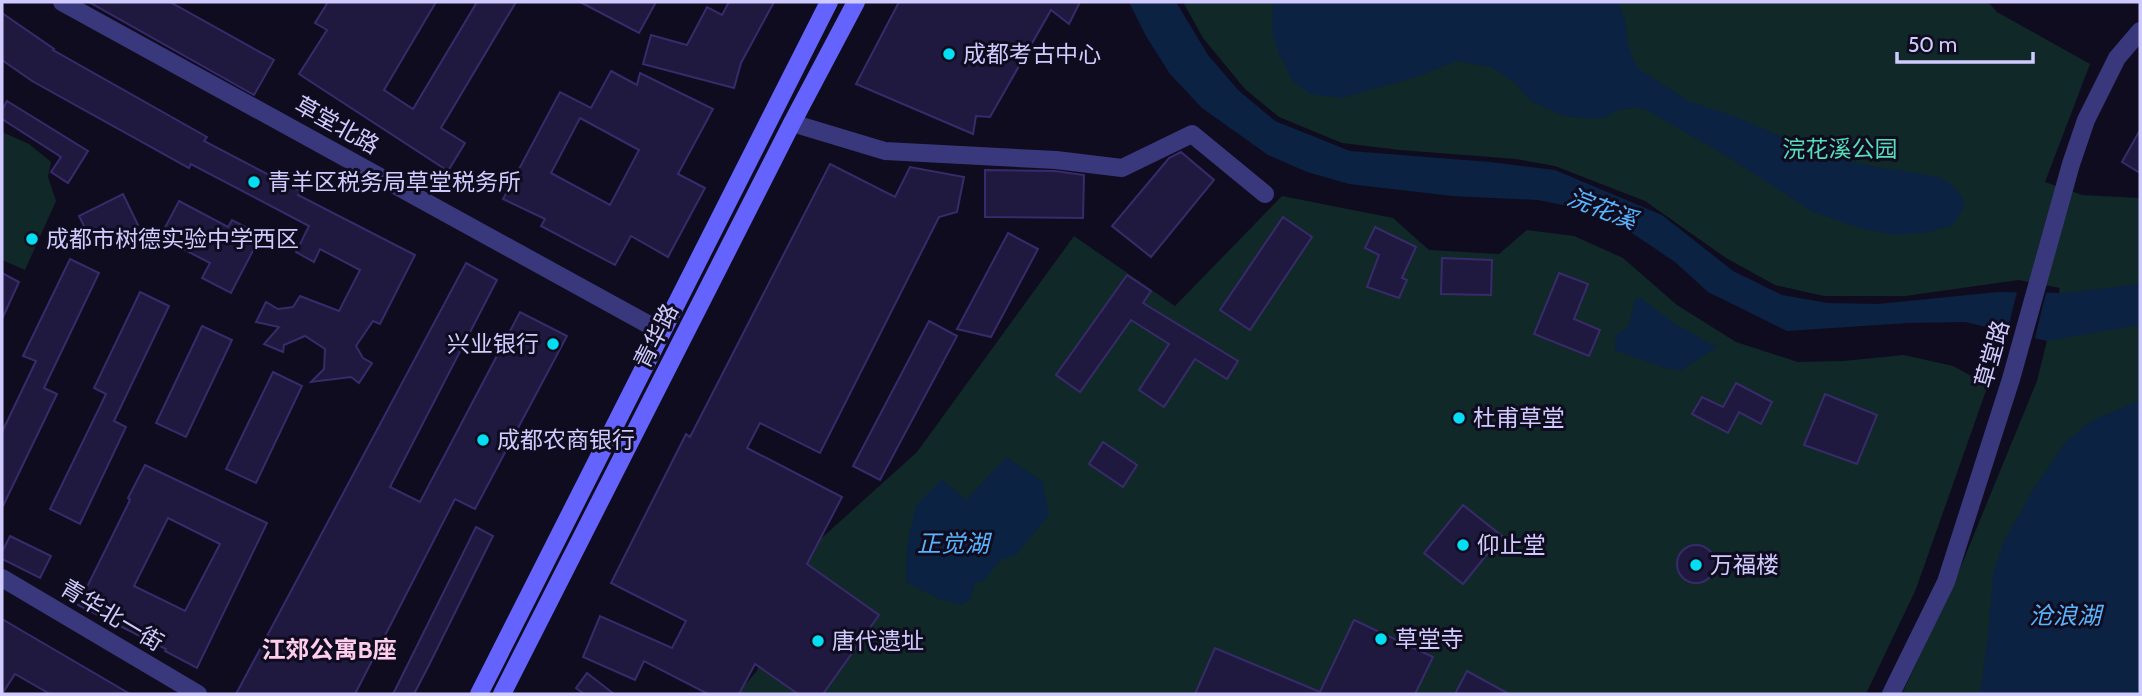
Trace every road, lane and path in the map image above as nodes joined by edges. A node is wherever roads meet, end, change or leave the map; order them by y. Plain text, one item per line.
1 (62, 2) edge
2 (829, 2) edge
3 (856, 2) edge
4 (2140, 31) edge
5 (792, 122) junction
6 (1265, 194) dead end
7 (662, 332) junction
8 (2, 578) edge
9 (198, 694) edge
10 (479, 694) edge
11 (502, 694) edge
12 (1891, 694) edge

1 - 7 street, 草堂北路
2 - 7 main road, 青华路
3 - 5 main road, 青华路
4 - 12 street, 草堂路
5 - 6 street
5 - 11 main road, 青华路
7 - 10 main road, 青华路
8 - 9 street, 青华北一街

